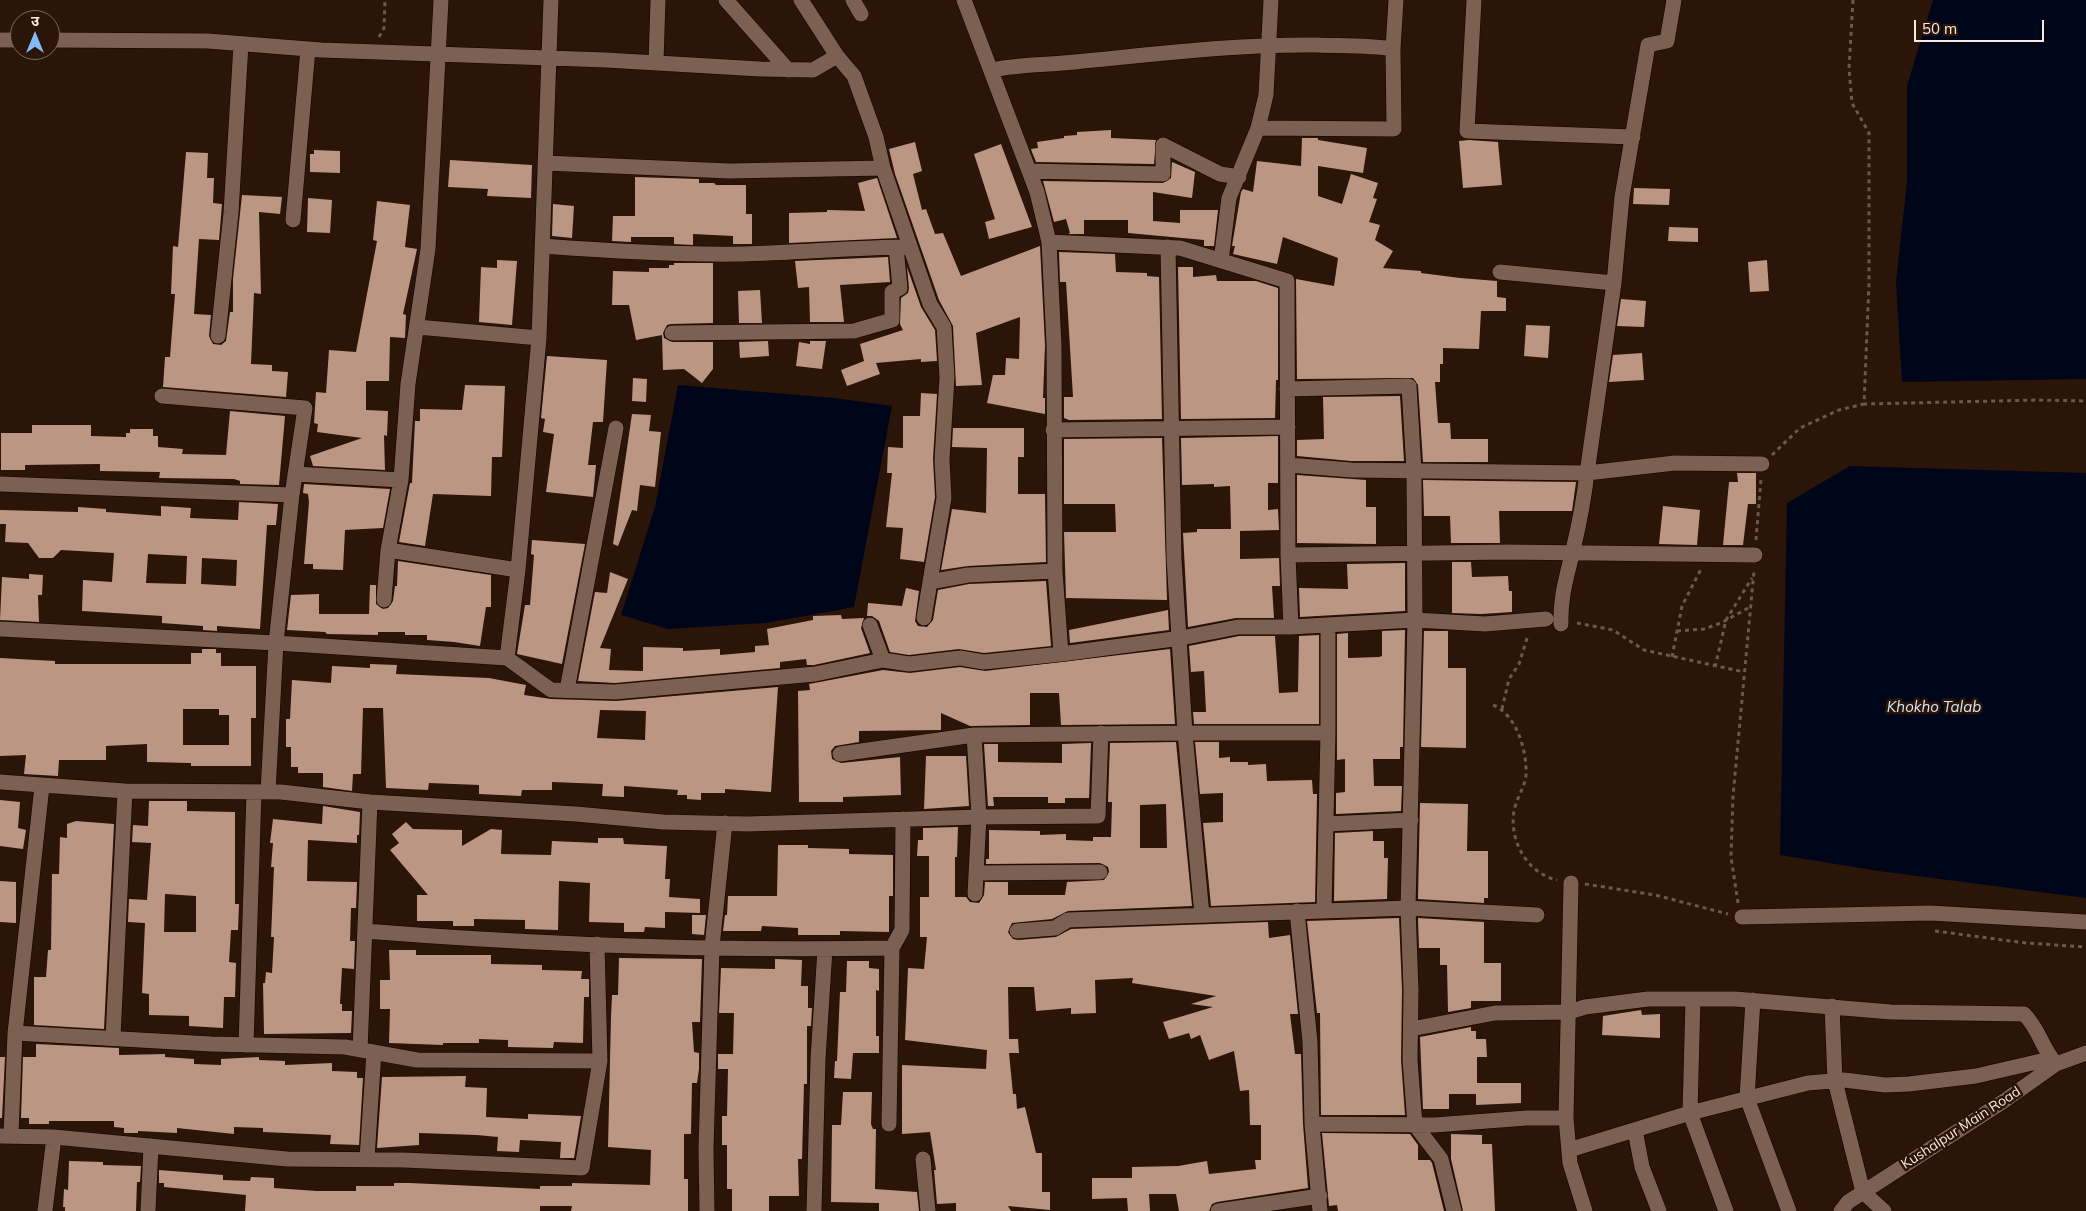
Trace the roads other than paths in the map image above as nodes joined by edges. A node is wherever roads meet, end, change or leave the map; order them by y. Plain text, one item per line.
1 (441, 0) edge
2 (551, 0) edge
3 (658, 0) edge
4 (726, 0) edge
5 (802, 0) edge
6 (853, 0) edge
7 (964, 0) edge
8 (1270, 0) edge
9 (1396, 0) edge
10 (1474, 0) edge
11 (1674, 0) edge
12 (861, 14) dead end
13 (60, 40) edge
14 (240, 44) junction
15 (1270, 44) junction
16 (308, 49) junction
17 (1393, 49) junction
18 (438, 55) junction
19 (837, 56) junction
20 (549, 58) junction
21 (656, 63) junction
22 (788, 70) junction
23 (992, 70) junction
24 (1258, 128) junction
25 (1633, 137) junction
26 (545, 163) junction
27 (883, 168) junction
28 (1029, 171) junction
29 (1239, 177) junction
30 (293, 220) dead end
31 (1049, 242) junction
32 (543, 246) junction
33 (903, 247) junction
34 (1168, 247) junction
35 (1221, 261) junction
36 (1500, 272) dead end
37 (1614, 284) junction
38 (417, 328) junction
39 (672, 333) dead end
40 (218, 336) dead end
41 (539, 338) junction
42 (1288, 389) junction
43 (162, 396) dead end
44 (1288, 427) junction
45 (616, 428) dead end
46 (1053, 430) junction
47 (1173, 430) junction
48 (1762, 464) road end
49 (1288, 465) junction
50 (1414, 471) junction
51 (1587, 473) junction
52 (295, 474) junction
53 (401, 480) junction
54 (0, 484) edge
55 (292, 495) junction
56 (388, 550) junction
57 (1573, 553) junction
58 (1414, 554) junction
59 (1288, 555) junction
60 (1755, 555) road end
61 (518, 570) junction
62 (1054, 571) junction
63 (930, 582) junction
64 (384, 600) dead end
65 (924, 618) dead end
66 (1546, 619) dead end
67 (1415, 620) junction
68 (1561, 624) road end
69 (870, 625) dead end
70 (1328, 625) junction
71 (1291, 627) junction
72 (0, 630) edge
73 (1181, 638) junction
74 (276, 643) junction
75 (1061, 654) junction
76 (506, 658) junction
77 (883, 660) junction
78 (567, 690) junction
79 (1101, 733) junction
80 (1185, 733) junction
81 (1328, 733) junction
82 (974, 735) junction
83 (840, 754) dead end
84 (0, 782) edge
85 (42, 786) junction
86 (125, 791) junction
87 (261, 792) junction
88 (370, 802) junction
89 (979, 817) junction
90 (903, 819) junction
91 (1411, 820) junction
92 (725, 823) junction
93 (1326, 824) junction
94 (1100, 872) dead end
95 (976, 874) junction
96 (1570, 883) road end
97 (975, 894) dead end
98 (1408, 908) junction
99 (1324, 910) junction
100 (1297, 911) junction
101 (1202, 915) junction
102 (1537, 915) dead end
103 (1742, 917) road end
104 (2086, 922) edge
105 (365, 931) junction
106 (1017, 931) dead end
107 (597, 944) junction
108 (712, 947) junction
109 (892, 948) junction
110 (825, 949) junction
111 (1693, 999) junction
112 (1753, 1000) junction
113 (1832, 1006) junction
114 (1569, 1012) junction
115 (1411, 1029) junction
116 (16, 1033) junction
117 (113, 1037) junction
118 (246, 1045) junction
119 (367, 1051) junction
120 (2086, 1053) edge
121 (600, 1061) junction
122 (2056, 1064) junction
123 (1835, 1081) junction
124 (1747, 1098) junction
125 (1690, 1113) junction
126 (1566, 1118) junction
127 (889, 1124) dead end
128 (1312, 1124) junction
129 (1415, 1125) junction
130 (1635, 1130) junction
131 (6, 1136) edge
132 (54, 1137) junction
133 (151, 1146) junction
134 (1569, 1150) junction
135 (923, 1159) dead end
136 (367, 1160) junction
137 (1863, 1192) junction
138 (1320, 1204) edge
139 (1845, 1206) edge
140 (45, 1211) edge
141 (148, 1211) edge
142 (707, 1211) edge
143 (814, 1211) edge
144 (928, 1211) edge
145 (1218, 1211) edge
146 (1454, 1211) edge
147 (1585, 1211) edge
148 (1659, 1211) edge
149 (1726, 1211) edge
150 (1789, 1211) edge
151 (1833, 1211) edge
152 (1884, 1211) edge

1 - 18 street
2 - 20 street
3 - 21 street
4 - 22 street
5 - 19 street
6 - 12 street
7 - 23 street
8 - 15 street
9 - 17 street
10 - 25 street
11 - 25 street
13 - 14 street
14 - 16 street
14 - 40 street
15 - 17 street
15 - 23 street
15 - 24 street
16 - 18 street
16 - 30 street
17 - 24 street
18 - 20 street
18 - 38 street
19 - 22 street
19 - 27 street
20 - 21 street
20 - 26 street
21 - 22 street
23 - 28 street
24 - 29 street
25 - 37 street
26 - 27 street
26 - 32 street
27 - 33 street
28 - 29 street
28 - 31 street
29 - 35 street
31 - 34 street
31 - 46 street
32 - 33 street
32 - 41 street
33 - 39 street
33 - 63 street
34 - 35 street
34 - 47 street
35 - 42 street
36 - 37 street
37 - 51 street
38 - 41 street
38 - 53 street
41 - 61 street
42 - 44 street
42 - 50 street
43 - 52 street
44 - 47 street
44 - 49 street
45 - 78 street
46 - 47 street
46 - 62 street
47 - 73 street
48 - 51 street
49 - 50 street
49 - 59 street
50 - 51 street
50 - 58 street
51 - 57 street
52 - 53 street
52 - 55 street
53 - 56 street
54 - 55 street
55 - 74 street
56 - 61 street
56 - 64 street
57 - 58 street
57 - 60 street
57 - 68 street
58 - 59 street
58 - 67 street
59 - 71 street
61 - 76 street
62 - 63 street
62 - 75 street
63 - 65 street
66 - 67 street
67 - 70 street
67 - 91 street
69 - 77 street
70 - 71 street
70 - 81 street
71 - 73 street
72 - 74 street
73 - 75 street
73 - 80 street
74 - 76 street
74 - 87 street
75 - 77 street
76 - 78 street
77 - 78 street
79 - 80 street
79 - 82 street
79 - 89 street
80 - 81 street
80 - 101 street
81 - 93 street
82 - 83 street
82 - 89 street
84 - 85 street
85 - 86 street
85 - 116 street
86 - 87 street
86 - 117 street
87 - 88 street
87 - 118 street
88 - 92 street
88 - 105 street
89 - 90 street
89 - 95 street
90 - 92 street
90 - 109 street
91 - 93 street
91 - 98 street
92 - 108 street
93 - 99 street
94 - 95 street
95 - 97 street
96 - 114 street
98 - 99 street
98 - 102 street
98 - 115 street
99 - 100 street
100 - 101 street
100 - 128 street
101 - 106 street
103 - 104 street
105 - 107 street
105 - 119 street
107 - 108 street
107 - 121 street
108 - 110 street
108 - 142 street
109 - 110 street
109 - 127 street
110 - 143 street
111 - 112 street
111 - 114 street
111 - 125 street
112 - 113 street
112 - 124 street
113 - 122 street
113 - 123 street
114 - 115 street
114 - 126 street
115 - 129 street
116 - 117 street
116 - 131 street
117 - 118 street
118 - 119 street
119 - 121 street
119 - 136 street
120 - 122 street, Kushalpur Main Road
121 - 136 street
122 - 123 street
122 - 137 street, Kushalpur Main Road
123 - 124 street
123 - 137 street
124 - 125 street
124 - 150 street
125 - 130 street
125 - 149 street
126 - 129 street
126 - 134 street
128 - 129 street
128 - 138 street
129 - 146 street
130 - 134 street
130 - 148 street
131 - 132 street
132 - 133 street
132 - 140 street
133 - 136 street
133 - 141 street
134 - 147 street
135 - 144 street
137 - 139 street, Kushalpur Main Road
137 - 152 street
138 - 145 street
139 - 151 street, Kushalpur Main Road

